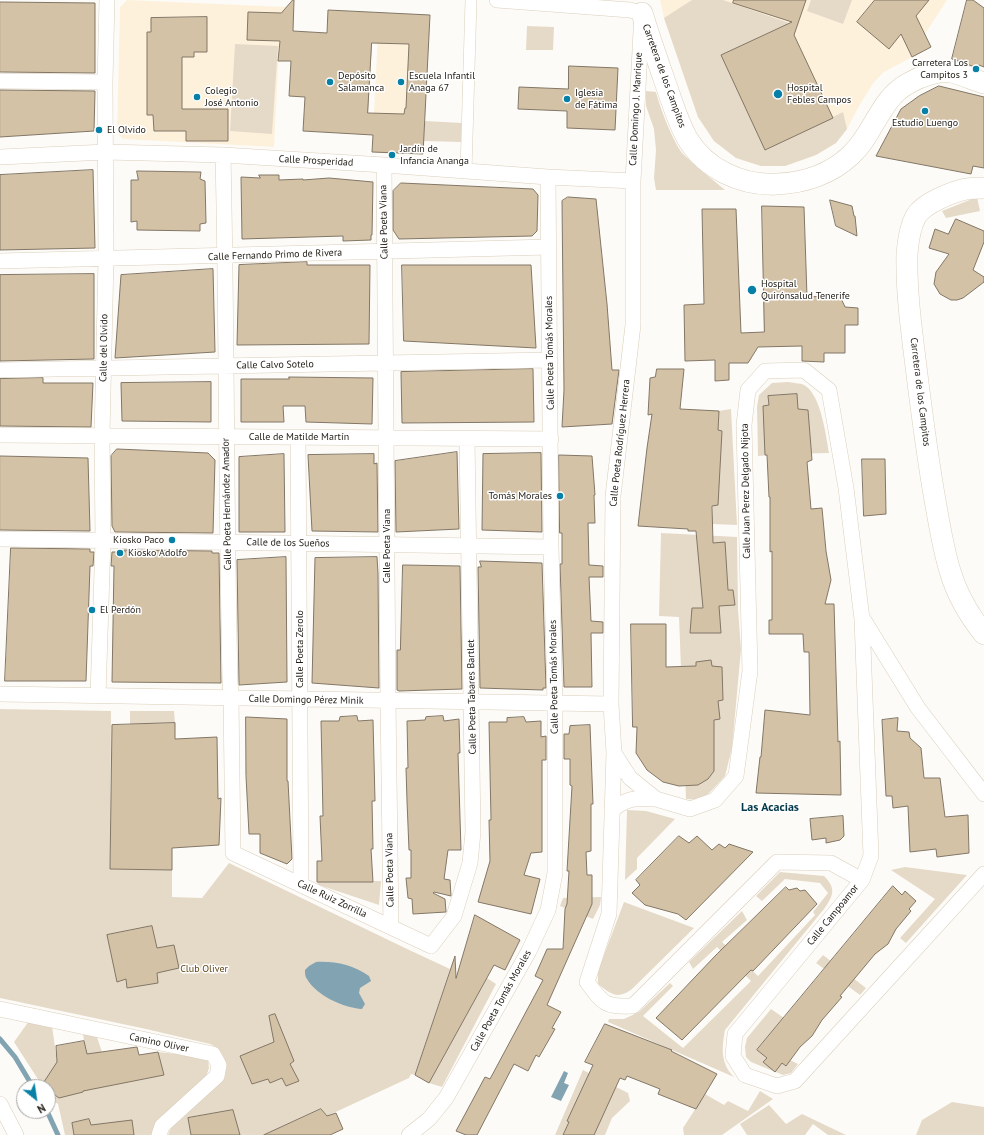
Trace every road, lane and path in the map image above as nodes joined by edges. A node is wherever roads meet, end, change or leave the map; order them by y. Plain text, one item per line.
1 (107, 0) edge
2 (471, 0) edge
3 (497, 0) edge
4 (642, 13) junction
5 (0, 81) edge
6 (105, 82) junction
7 (984, 83) edge
8 (106, 152) junction
9 (223, 155) junction
10 (0, 157) edge
11 (384, 165) junction
12 (466, 170) junction
13 (548, 177) junction
14 (633, 181) junction
15 (984, 188) edge
16 (549, 247) junction
17 (384, 252) junction
18 (226, 256) junction
19 (106, 259) junction
20 (0, 261) edge
21 (550, 360) junction
22 (385, 363) junction
23 (225, 366) junction
24 (104, 368) junction
25 (0, 370) edge
26 (0, 435) edge
27 (102, 436) junction
28 (226, 437) junction
29 (298, 437) junction
30 (386, 438) junction
31 (467, 439) junction
32 (551, 439) junction
33 (0, 539) edge
34 (102, 540) junction
35 (227, 542) junction
36 (299, 543) junction
37 (387, 544) junction
38 (470, 546) junction
39 (551, 547) junction
40 (862, 619) junction
41 (984, 634) edge
42 (0, 694) edge
43 (98, 696) junction
44 (232, 698) junction
45 (300, 700) junction
46 (388, 701) junction
47 (472, 703) junction
48 (555, 704) junction
49 (612, 704) junction
50 (614, 753) junction
51 (984, 794) edge
52 (656, 800) junction
53 (612, 810) junction
54 (233, 853) joint
55 (984, 874) edge
56 (862, 880) junction
57 (301, 885) junction
58 (391, 927) junction
59 (431, 946) joint
60 (0, 1009) edge
61 (0, 1104) edge
62 (16, 1135) edge
63 (159, 1135) edge
64 (409, 1135) edge

1 - 6 street, Calle del Olvido
2 - 12 street
3 - 4 street
4 - 7 main road, Carretera de los Campitos
4 - 14 street, Calle Domingo J. Manrique
5 - 6 street
6 - 8 street, Calle del Olvido
8 - 9 street, Calle Prosperidad
8 - 10 street, Calle Prosperidad
8 - 19 street, Calle del Olvido
9 - 11 street, Calle Prosperidad
9 - 18 street, Calle Poeta Hernández Amador
11 - 12 street, Calle Prosperidad
11 - 17 street, Calle Poeta Viana
12 - 13 street, Calle Prosperidad
13 - 14 street, Calle Prosperidad
13 - 16 street, Calle Poeta Tomás Morales
14 - 49 street, Calle Poeta Rodríguez Herrera
15 - 41 main road, Carretera de los Campitos
16 - 17 street, Calle Fernando Primo de Rivera
16 - 21 street, Calle Poeta Tomás Morales
17 - 18 street, Calle Fernando Primo de Rivera
17 - 22 street, Calle Poeta Viana
18 - 19 street, Calle Fernando Primo de Rivera
18 - 23 street, Calle Poeta Hernández Amador
19 - 20 street, Calle Fernando Primo de Rivera
19 - 24 street, Calle del Olvido
21 - 22 street, Calle Calvo Sotelo
21 - 32 street, Calle Poeta Tomás Morales
22 - 23 street, Calle Calvo Sotelo
22 - 30 street, Calle Poeta Viana
23 - 24 street, Calle Calvo Sotelo
23 - 28 street, Calle Poeta Hernández Amador
24 - 25 street, Calle Calvo Sotelo
24 - 27 street, Calle del Olvido
26 - 27 street, Calle de Matilde Martín
27 - 28 street, Calle de Matilde Martín
27 - 34 street, Calle del Olvido
28 - 29 street, Calle de Matilde Martín
28 - 35 street, Calle Poeta Hernández Amador
29 - 30 street, Calle de Matilde Martín
29 - 36 street, Calle Poeta Zerolo
30 - 31 street, Calle de Matilde Martín
30 - 37 street, Calle Poeta Viana
31 - 32 street, Calle de Matilde Martín
31 - 38 street, Calle Poeta Tabares Bartlet
32 - 39 street, Calle Poeta Tomás Morales
33 - 34 street, Calle de los Sueños
34 - 35 street, Calle de los Sueños
34 - 43 street, Calle del Olvido
35 - 36 street, Calle de los Sueños
35 - 44 street, Calle Poeta Hernández Amador
36 - 37 street, Calle de los Sueños
36 - 45 street, Calle Poeta Zerolo
37 - 38 street, Calle de los Sueños
37 - 46 street, Calle Poeta Viana
38 - 39 street, Calle de los Sueños
38 - 47 street, Calle Poeta Tabares Bartlet
39 - 48 street, Calle Poeta Tomás Morales
40 - 51 street, Calle Juan Perez Delgado Nijota
40 - 52 street, Calle Juan Perez Delgado Nijota
40 - 56 street, Calle Juan Perez Delgado Nijota
42 - 43 street, Calle Domingo Pérez Minik
43 - 44 street, Calle Domingo Pérez Minik
44 - 45 street, Calle Domingo Pérez Minik
44 - 54 street, Calle Poeta Hernández Amador
45 - 46 street, Calle Domingo Pérez Minik
45 - 57 street, Calle Poeta Zerolo
46 - 47 street, Calle Domingo Pérez Minik
46 - 58 street, Calle Poeta Viana
47 - 48 street, Calle Domingo Pérez Minik
47 - 59 street, Calle Poeta Tabares Bartlet
48 - 49 street, Calle Domingo Pérez Minik
48 - 64 street, Calle Poeta Tomás Morales
49 - 50 street, Calle Poeta Rodríguez Herrera
50 - 52 street, Calle Juan Perez Delgado Nijota
50 - 53 street, Calle Campoamor
52 - 53 street, Calle Juan Perez Delgado Nijota
53 - 56 street, Calle Campoamor
54 - 57 street, Calle Ruiz Zorrilla
55 - 56 street, Calle Campoamor
57 - 58 street, Calle Ruiz Zorrilla
58 - 59 street, Calle Ruiz Zorrilla
60 - 63 street, Camino Oliver
61 - 62 street

